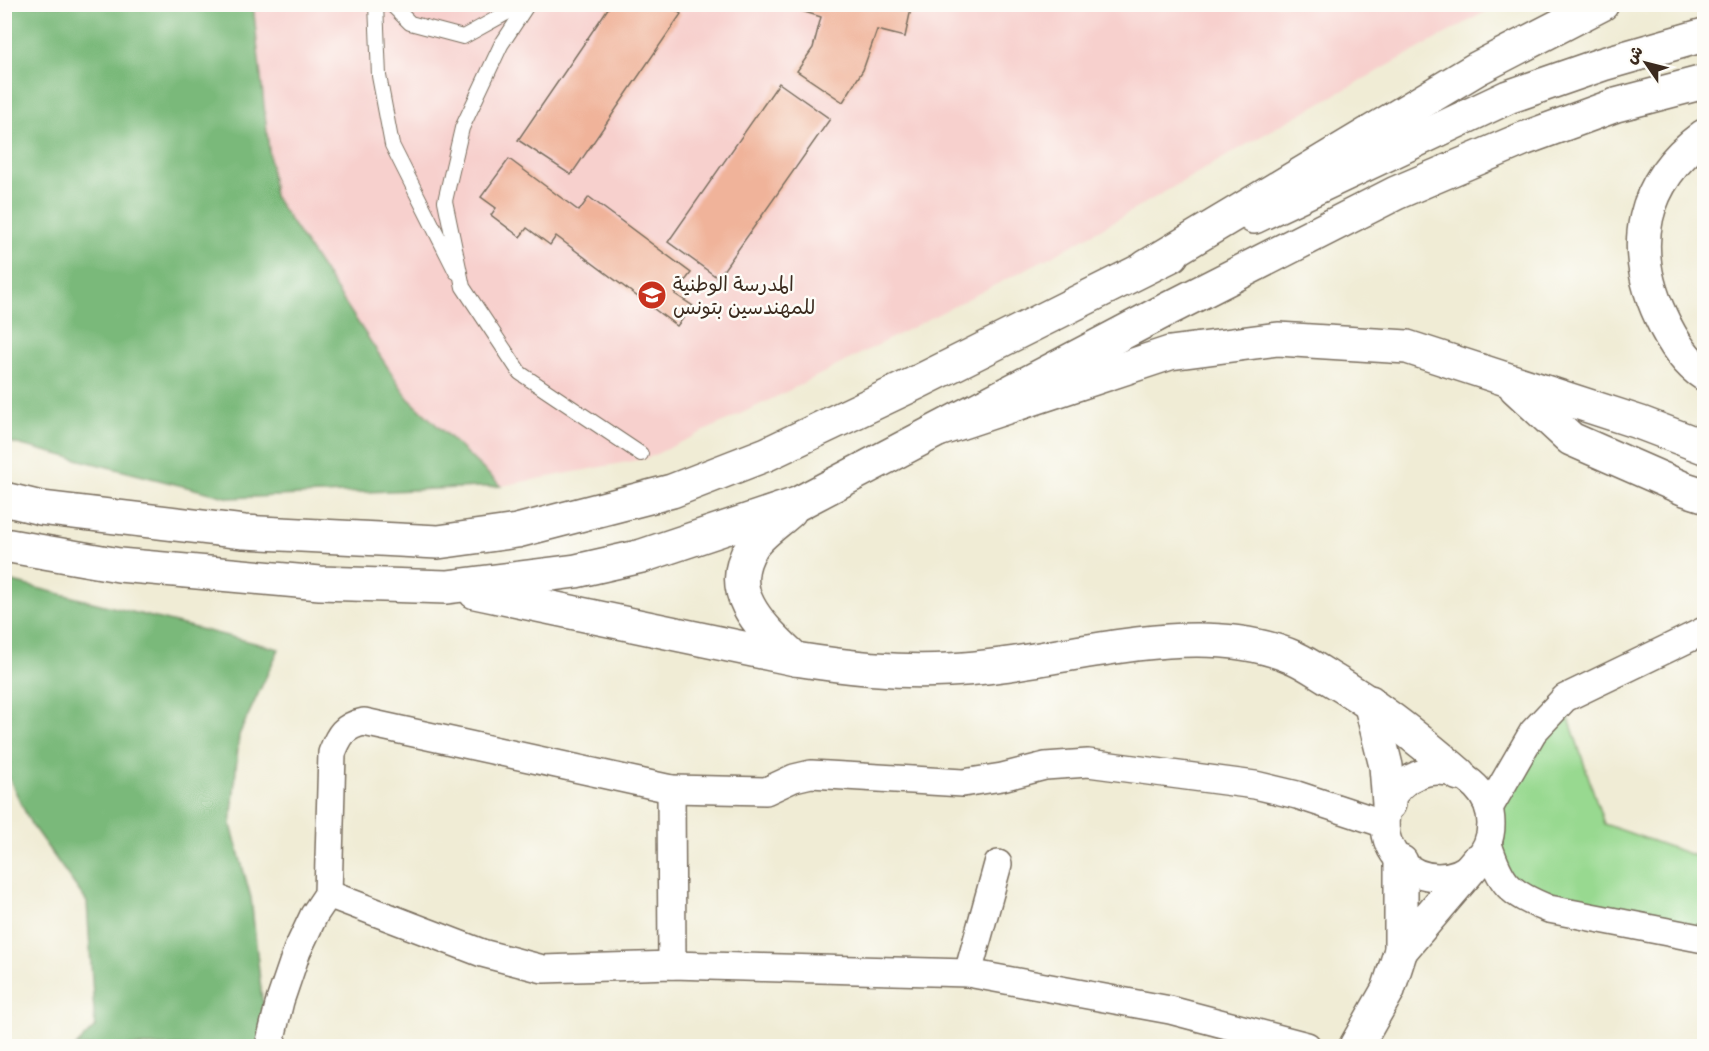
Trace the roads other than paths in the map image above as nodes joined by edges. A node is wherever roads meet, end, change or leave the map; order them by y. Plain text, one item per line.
1 (376, 4) edge
2 (391, 4) edge
3 (523, 4) edge
4 (528, 4) edge
5 (1602, 4) edge
6 (1704, 35) edge
7 (1704, 82) edge
8 (1704, 136) edge
9 (1146, 267) junction
10 (464, 287) junction
11 (1704, 374) edge
12 (1511, 382) junction
13 (941, 429) junction
14 (1704, 447) edge
15 (641, 454) dead end
16 (1704, 495) edge
17 (4, 499) edge
18 (797, 504) junction
19 (4, 545) edge
20 (447, 586) junction
21 (1704, 631) edge
22 (795, 659) junction
23 (1370, 702) junction
24 (1459, 774) junction
25 (671, 789) junction
26 (1489, 808) junction
27 (1387, 814) junction
28 (1482, 852) junction
29 (1401, 862) junction
30 (998, 864) dead end
31 (328, 894) junction
32 (1704, 939) edge
33 (1401, 950) junction
34 (672, 965) junction
35 (968, 973) junction
36 (269, 1047) edge
37 (1307, 1047) edge
38 (1356, 1047) edge

1 - 10 lane
2 - 3 lane
4 - 10 lane
5 - 9 main road
6 - 9 main road
7 - 13 main road
8 - 11 main road
9 - 17 main road
10 - 15 lane
12 - 13 main road
12 - 14 main road
12 - 16 main road
13 - 18 main road
18 - 20 main road
18 - 22 main road
19 - 20 main road
20 - 22 main road
21 - 26 street
22 - 23 main road
23 - 24 main road
23 - 27 main road
24 - 26 street
24 - 27 street
25 - 27 street
25 - 31 street
25 - 34 street
26 - 28 street
27 - 29 street
28 - 29 street
28 - 32 street
28 - 33 main road
29 - 33 main road
30 - 35 street
31 - 34 street
31 - 36 street
33 - 38 main road
34 - 35 street
35 - 37 street

